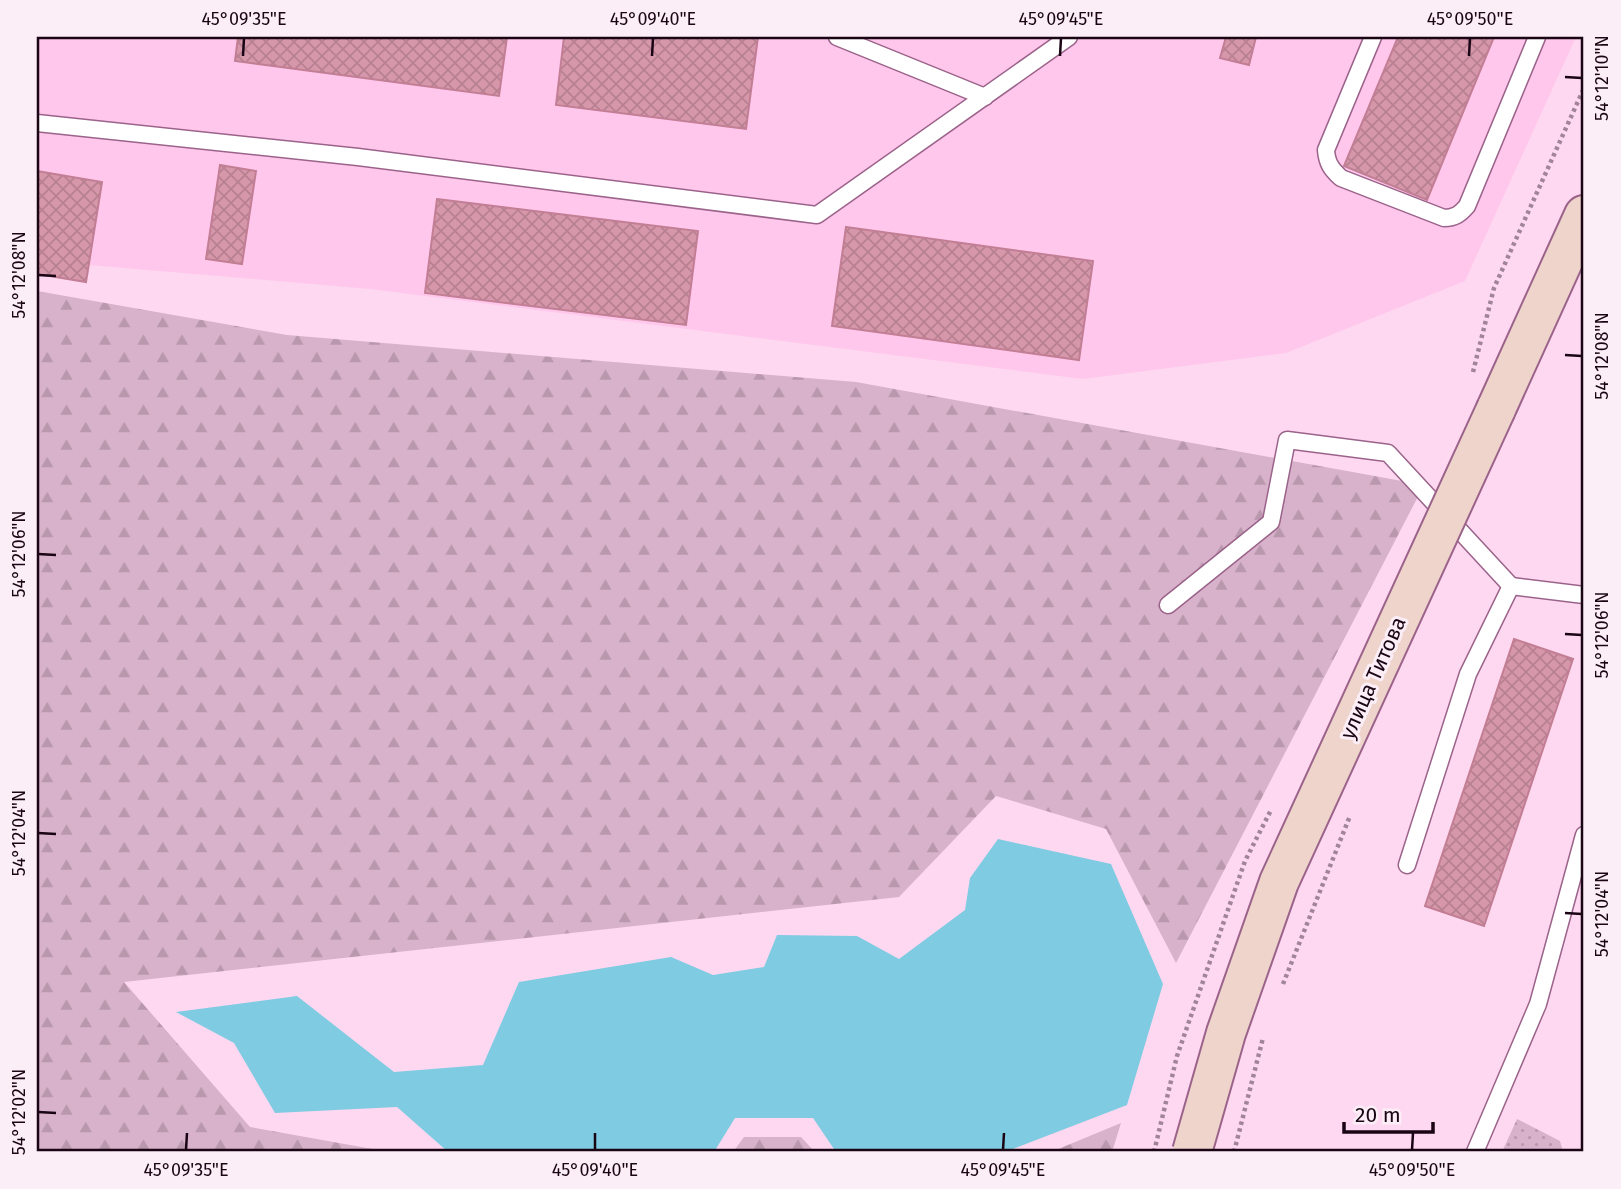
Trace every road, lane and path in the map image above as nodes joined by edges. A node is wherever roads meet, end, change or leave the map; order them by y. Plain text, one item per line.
1 (838, 37) edge
2 (1069, 37) edge
3 (1373, 37) edge
4 (1537, 37) edge
5 (1584, 88) edge
6 (985, 97) junction
7 (37, 123) edge
8 (1584, 215) edge
9 (1483, 397) junction
10 (1511, 586) junction
11 (1584, 594) edge
12 (1168, 605) dead end
13 (1353, 808) dead end
14 (1584, 835) edge
15 (1407, 865) dead end
16 (1278, 996) dead end
17 (1264, 1034) dead end
18 (1192, 1152) edge
19 (1234, 1152) edge
20 (1475, 1152) edge

1 - 6 lane
2 - 6 lane
3 - 4 lane
5 - 9 path
6 - 7 lane
8 - 9 main road, улица Титова
9 - 18 main road, улица Титова, bridge
10 - 11 lane
10 - 12 lane
10 - 15 lane
13 - 16 path, bridge
14 - 20 lane
17 - 19 path, bridge

